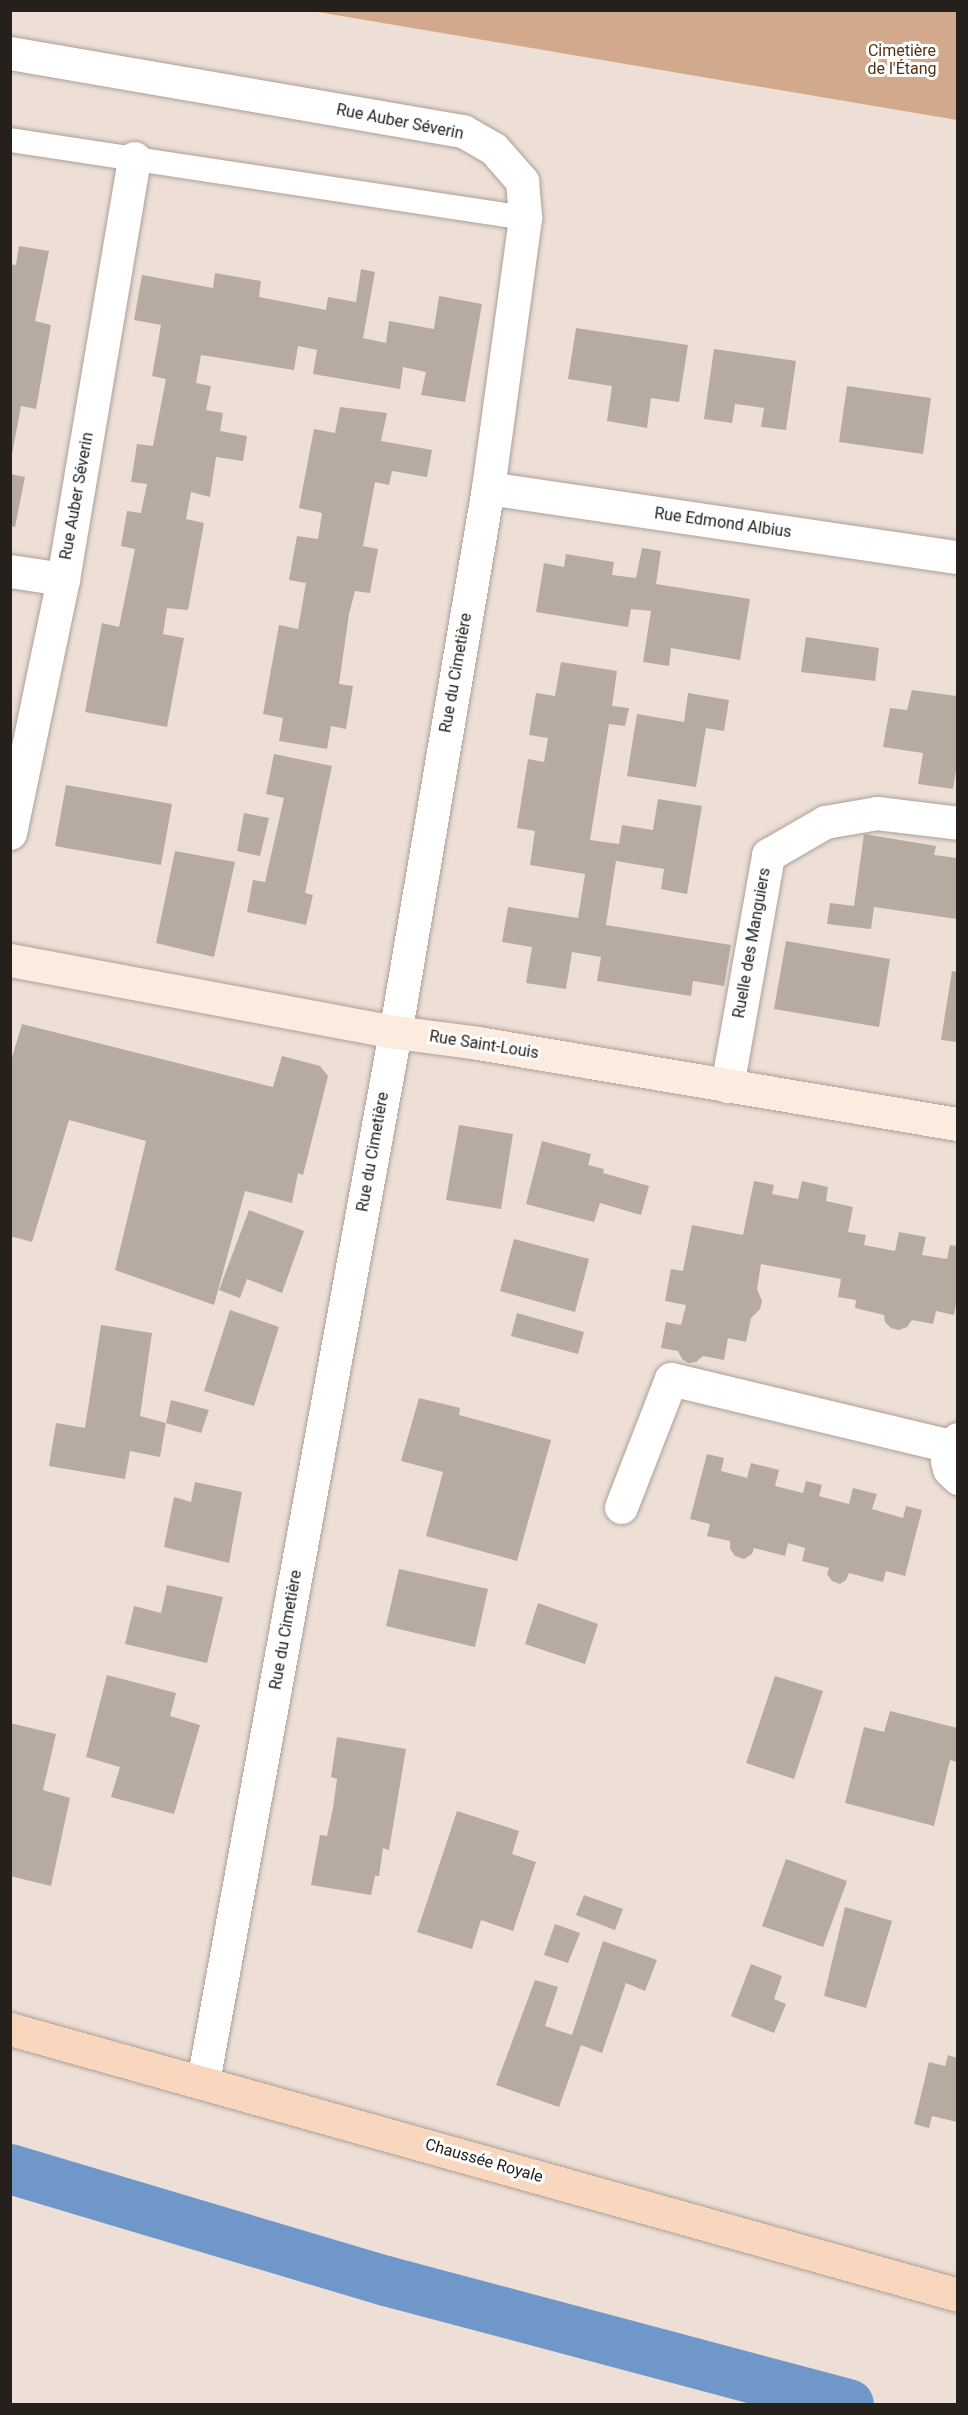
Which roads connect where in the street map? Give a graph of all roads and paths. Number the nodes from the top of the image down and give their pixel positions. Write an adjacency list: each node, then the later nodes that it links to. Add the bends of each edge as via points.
1 (10, 53): 4 (street, Rue Auber Séverin, via 463,131 494,149 522,181)
2 (10, 140): 3 (lane)
3 (134, 158): 4 (lane); 8 (street, Rue Auber Séverin)
4 (525, 218): 5 (street, Rue du Cimetière)
5 (488, 488): 6 (street, Rue Edmond Albius); 12 (street, Rue du Cimetière)
6 (957, 557)
7 (10, 571): 8 (street)
8 (63, 579): 10 (street, Rue Auber Séverin)
9 (957, 823): 13 (street, Ruelle des Manguiers, via 877,813 825,822 768,855)
10 (10, 833)
11 (10, 960): 12 (street, Rue Saint-Louis)
12 (395, 1032): 13 (street, Rue Saint-Louis, via 478,1042); 19 (street, Rue du Cimetière)
13 (727, 1086): 14 (street, Rue Saint-Louis)
14 (957, 1124)
15 (954, 1442): 16 (street, via 947,1461); 17 (street, via 671,1379)
16 (957, 1478)
17 (621, 1507)
18 (10, 2029): 19 (main road, Chaussée Royale)
19 (203, 2082): 20 (main road, Chaussée Royale)
20 (957, 2295)

